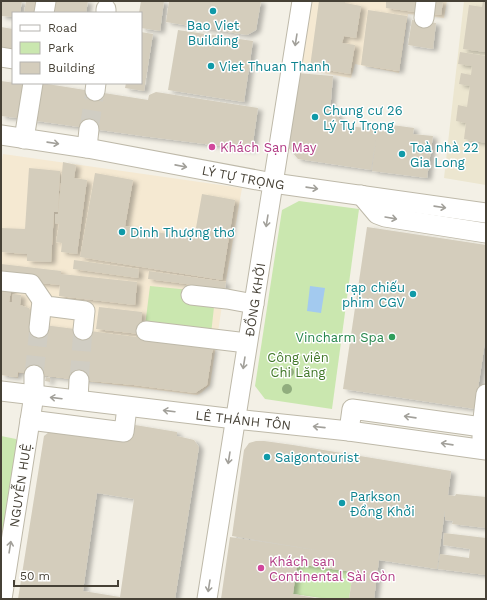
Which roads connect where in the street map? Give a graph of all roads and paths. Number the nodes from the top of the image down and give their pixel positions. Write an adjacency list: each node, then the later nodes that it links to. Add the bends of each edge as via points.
1 (46, 1): 3 (street)
2 (302, 1): 11 (street, ÐỒNG KHỞI, one-way to 11)
3 (44, 12)
4 (1, 57): 5 (street)
5 (12, 59)
6 (33, 84): 9 (street)
7 (89, 129): 10 (street)
8 (1, 135): 9 (street, LÝ TỰ TRỌNG)
9 (24, 139): 10 (street, LÝ TỰ TRỌNG, one-way to 10)
10 (87, 148): 11 (street, LÝ TỰ TRỌNG, one-way to 11)
11 (273, 183): 12 (street, LÝ TỰ TRỌNG, one-way to 12); 18 (street, ÐỒNG KHỞI, one-way to 18)
12 (361, 195): 13 (street, LÝ TỰ TRỌNG, one-way to 13); 14 (street, one-way to 14, via 377,214 385,217)
13 (486, 213)
14 (486, 233)
15 (1, 281): 17 (street, via 31,284)
16 (191, 295): 18 (street)
17 (42, 301): 19 (street); 20 (street, via 46,306 85,311)
18 (254, 304): 22 (street, ÐỒNG KHỞI)
19 (39, 328)
20 (83, 330)
21 (146, 330): 22 (street)
22 (247, 343): 30 (street, ÐỒNG KHỞI, one-way to 30)
23 (34, 375): 27 (street, NGUYỄN HUỆ)
24 (80, 380): 28 (street)
25 (1, 391): 27 (street, LÊ THÁNH TÔN)
26 (486, 394): 32 (street)
27 (34, 395): 28 (street, LÊ THÁNH TÔN, one-way to 27); 31 (street, NGUYỄN HUỆ)
28 (78, 400): 29 (street, LÊ THÁNH TÔN)
29 (127, 407): 30 (street, LÊ THÁNH TÔN, one-way to 29); 31 (street, via 124,432)
30 (235, 419): 33 (street, LÊ THÁNH TÔN, one-way to 30); 36 (street, ÐỒNG KHỞI, one-way to 36)
31 (30, 420): 35 (street, NGUYỄN HUỆ, one-way to 31)
32 (482, 427): 33 (street, one-way to 33, via 352,409); 34 (street)
33 (348, 430): 34 (street, LÊ THÁNH TÔN, one-way to 33)
34 (484, 449)
35 (2, 599)
36 (207, 599)

